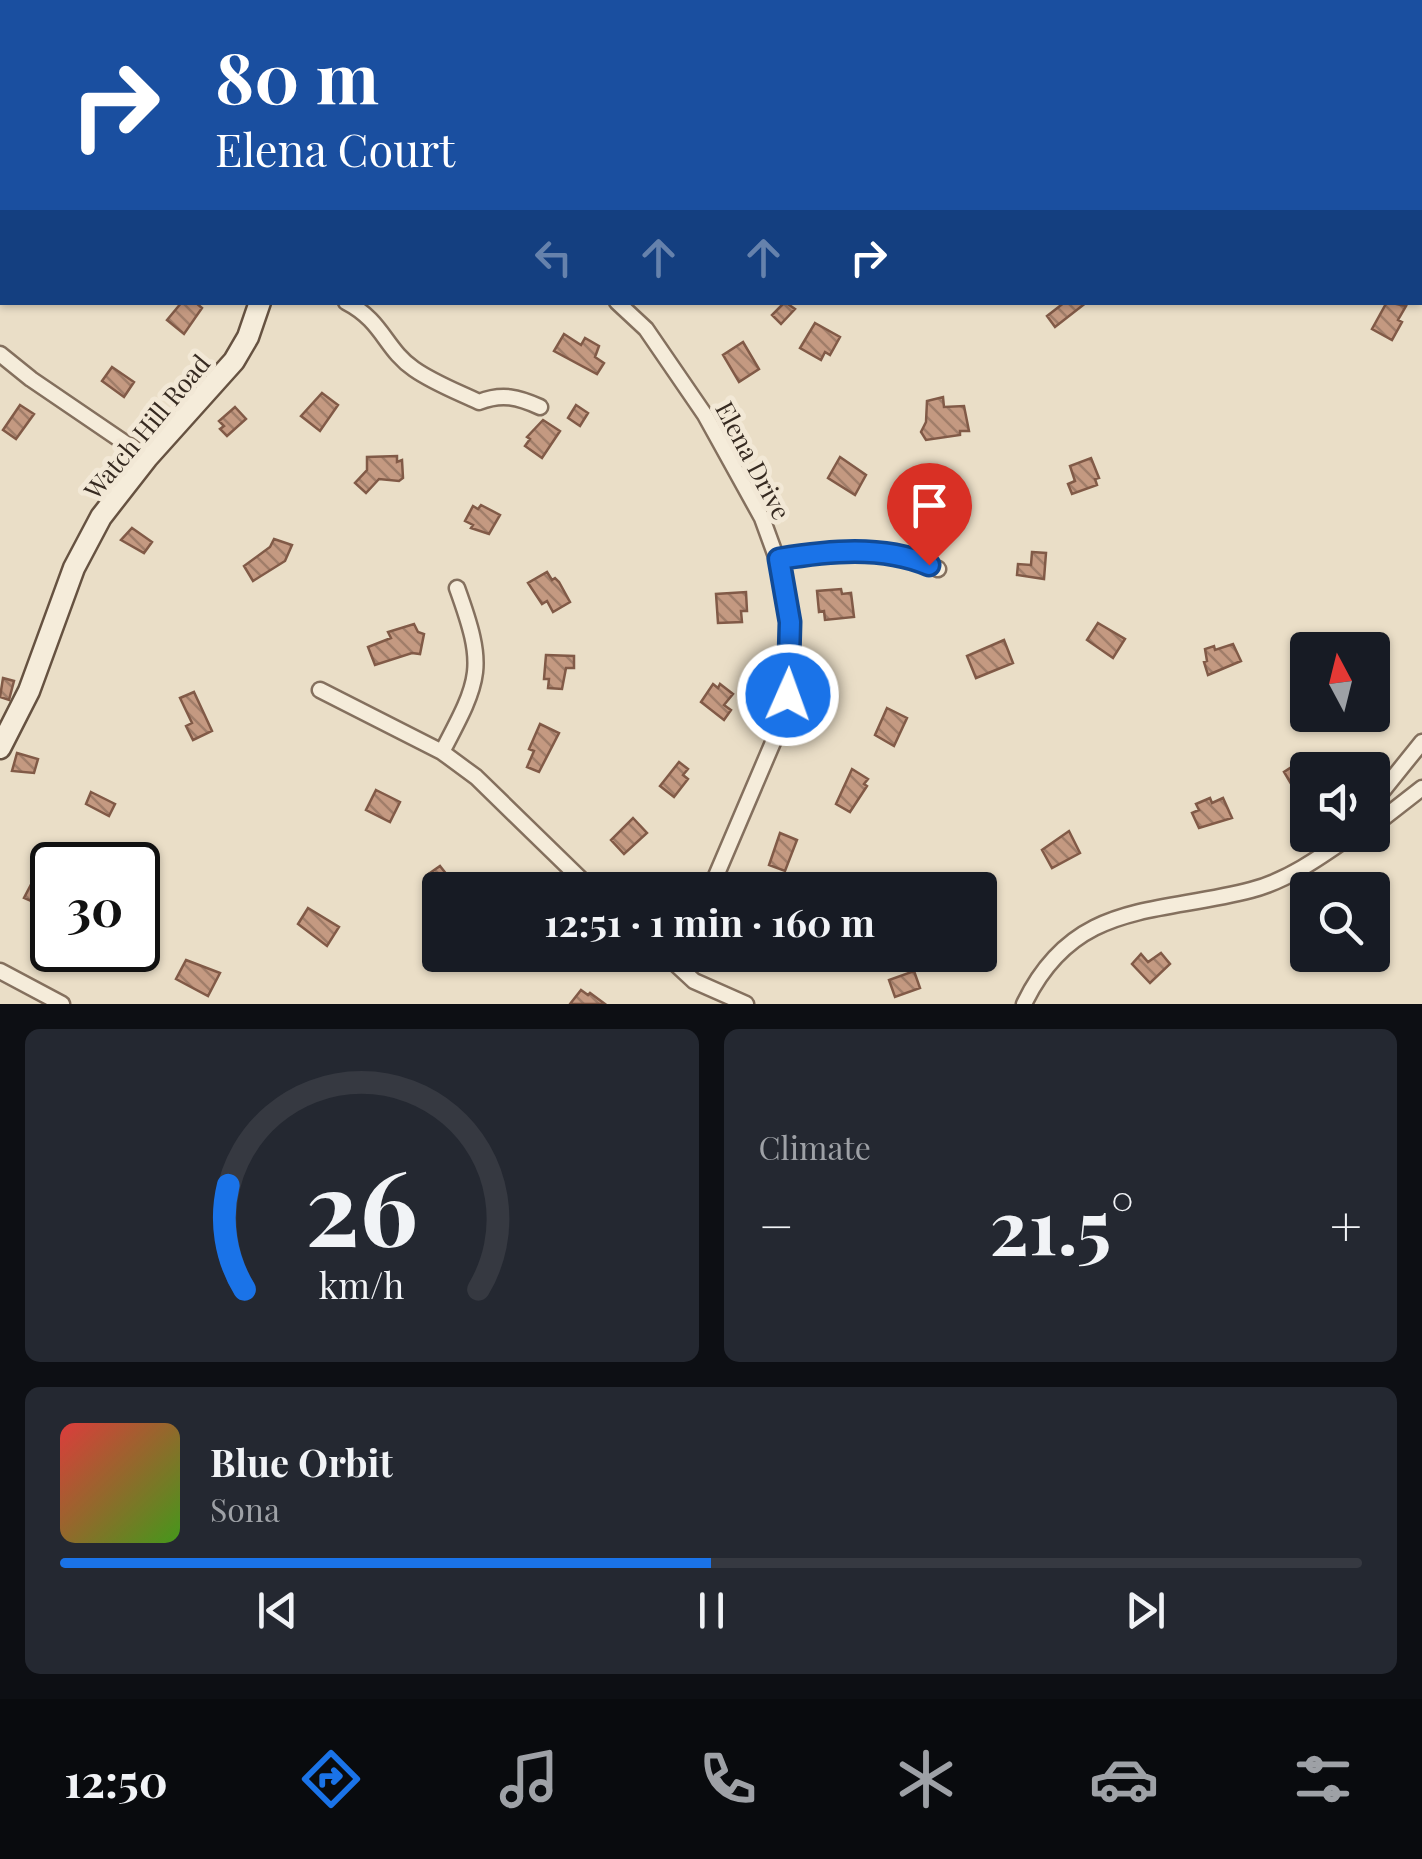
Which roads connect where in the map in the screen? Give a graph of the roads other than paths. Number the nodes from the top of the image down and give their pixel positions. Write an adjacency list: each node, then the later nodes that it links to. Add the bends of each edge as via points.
1 (259, 305): 6 (street, Watch Hill Road, via 234,361)
2 (350, 305): 5 (street, via 373,320 413,369 479,402 520,397)
3 (620, 305): 7 (street, Elena Drive, via 646,329 705,416)
4 (0, 354): 6 (street)
5 (540, 407)
6 (147, 458): 12 (street, Watch Hill Road, via 101,516 74,568 29,692)
7 (779, 559): 8 (street, via 876,552); 19 (street, Elena Drive, via 790,622 788,695)
8 (938, 569)
9 (457, 588): 13 (street, via 477,666 472,695)
10 (320, 690): 13 (street)
11 (1422, 742): 14 (street)
12 (0, 748)
13 (442, 752): 18 (street)
14 (1390, 782)
15 (1422, 788): 16 (street)
16 (1390, 813)
17 (1328, 852): 24 (street, via 1255,889 1117,917 1072,939 1039,973)
18 (574, 872)
19 (718, 872)
20 (0, 971): 22 (street)
21 (685, 972): 23 (street)
22 (62, 1004)
23 (746, 1004)
24 (1024, 1004)

